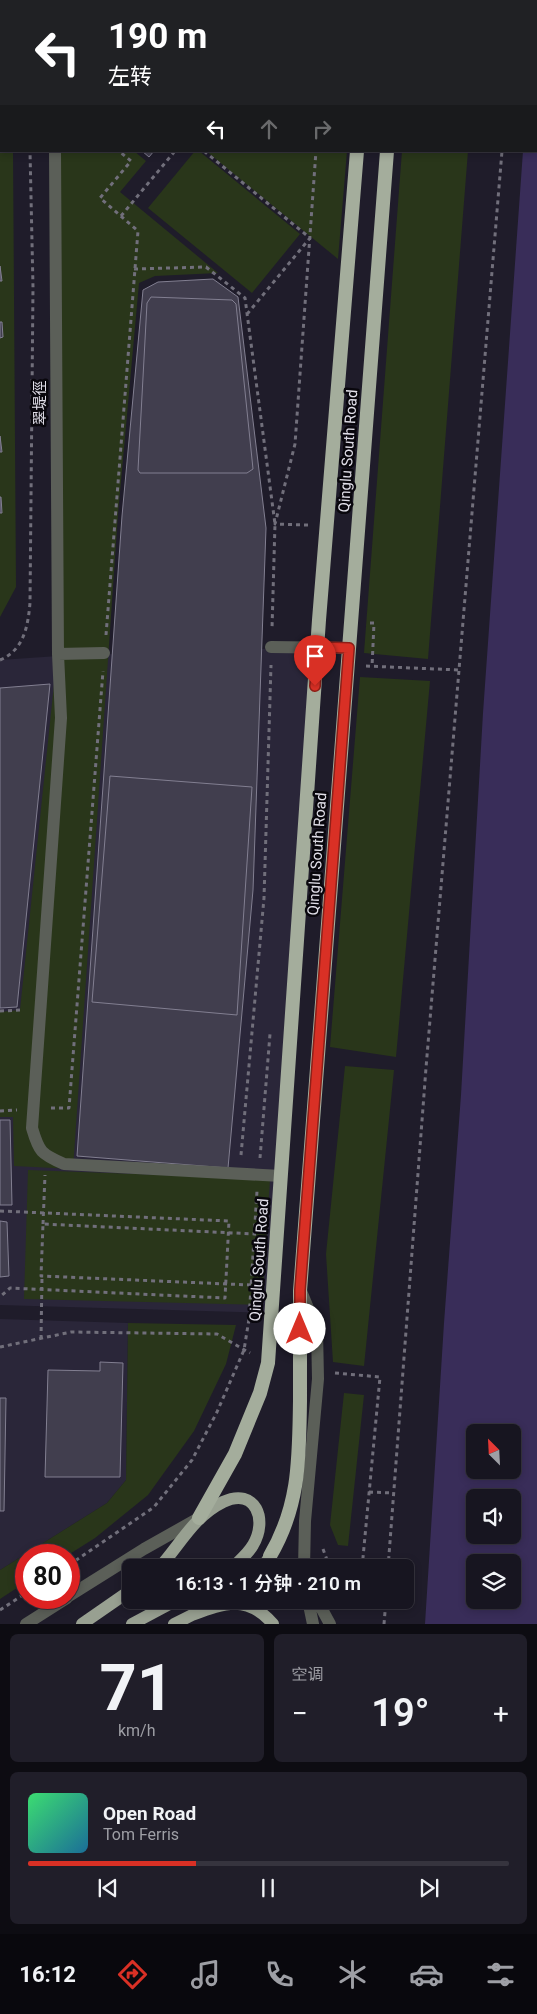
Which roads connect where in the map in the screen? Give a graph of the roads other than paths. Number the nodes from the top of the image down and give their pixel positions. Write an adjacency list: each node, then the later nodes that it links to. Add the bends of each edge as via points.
1 (55, 152): 7 (street, 翠堤徑)
2 (357, 152): 5 (highway, Qinglu South Road)
3 (387, 152): 6 (highway, Qinglu South Road)
4 (272, 647): 5 (street)
5 (318, 647): 6 (street); 9 (highway, Qinglu South Road)
6 (349, 648): 10 (highway, Qinglu South Road)
7 (58, 654): 8 (street); 9 (street, 翠堤徑, via 61,718 32,1128 37,1145 46,1156 64,1164)
8 (104, 654)
9 (281, 1176): 11 (highway, Qinglu South Road, via 268,1363 236,1454)
10 (300, 1290): 12 (highway, Qinglu South Road, via 297,1470 289,1516 283,1535); 16 (street, via 317,1330 318,1379)
11 (199, 1518): 13 (main road); 14 (main road, via 210,1509 235,1498 252,1503 260,1517 259,1531 253,1545); 17 (street)
12 (270, 1556): 15 (main road)
13 (166, 1559)
14 (240, 1559)
15 (268, 1559)
16 (304, 1559)
17 (80, 1589)
18 (122, 1596): 26 (main road)
19 (49, 1609): 25 (street)
20 (161, 1609): 27 (main road)
21 (204, 1609): 24 (main road)
22 (310, 1609): 30 (street)
23 (322, 1609): 31 (street)
24 (192, 1615): 28 (main road); 29 (main road, via 232,1603 263,1613)
25 (26, 1624)
26 (82, 1624)
27 (132, 1624)
28 (174, 1624)
29 (273, 1624)
30 (313, 1624)
31 (330, 1624)

